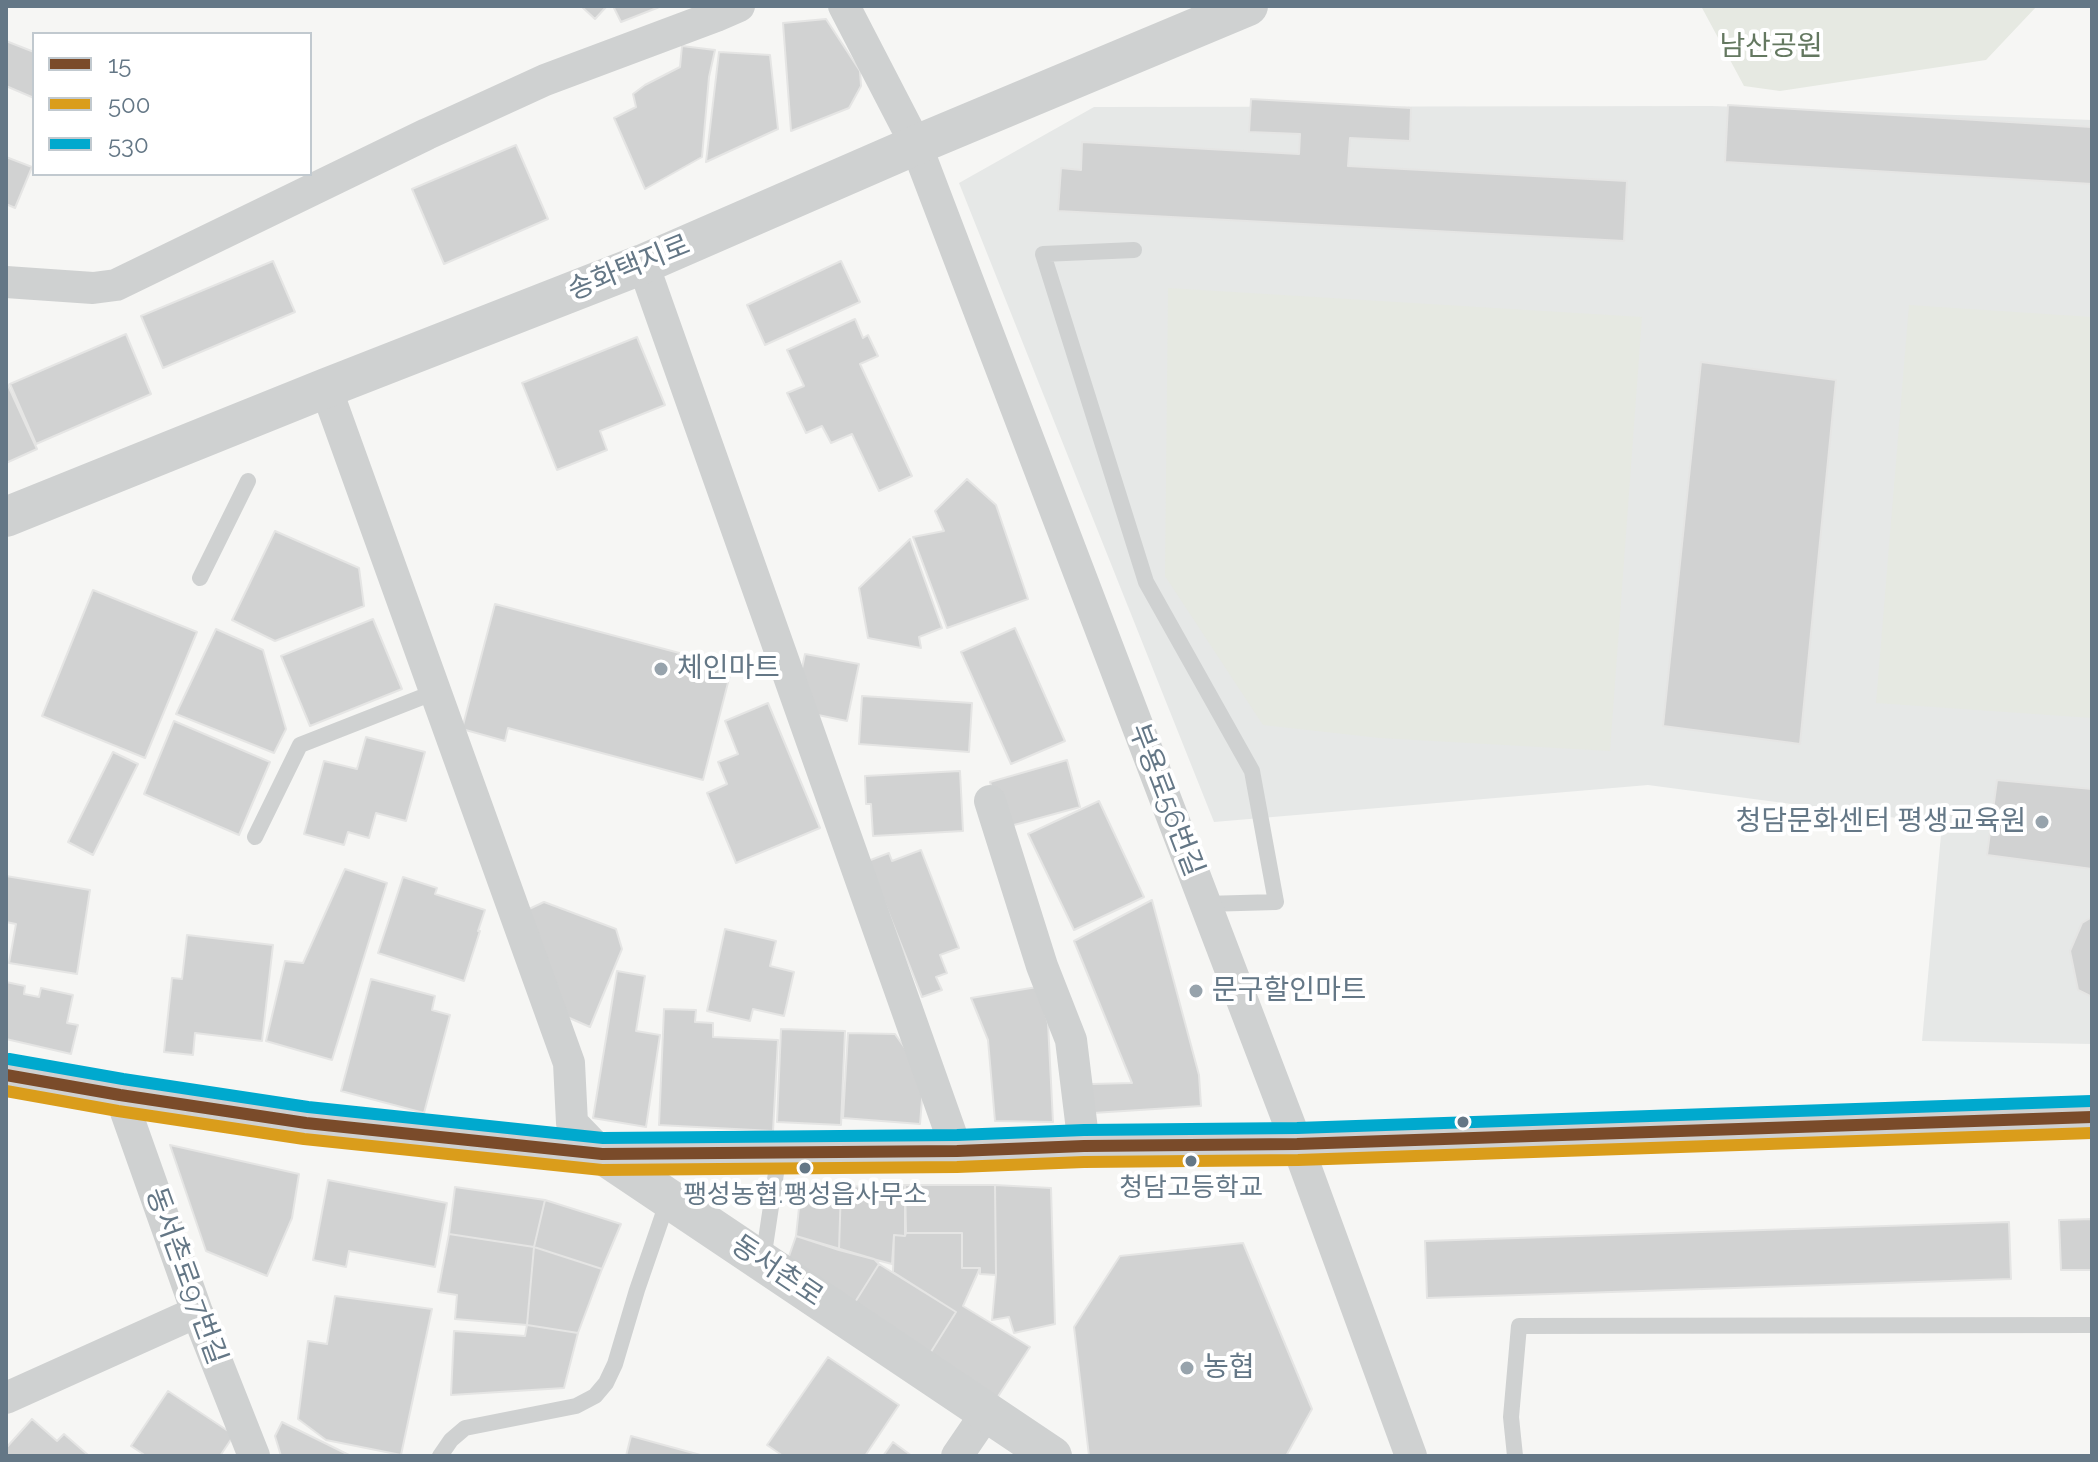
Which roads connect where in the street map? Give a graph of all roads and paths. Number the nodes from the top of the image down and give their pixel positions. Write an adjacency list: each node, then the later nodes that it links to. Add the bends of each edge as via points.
1 (739, 6): 7 (street, via 545,80 116,285)
2 (844, 6): 4 (street, 부용로56번길)
3 (1248, 6): 4 (street, 송화택지로)
4 (916, 145): 6 (street, 송화택지로); 15 (street, 부용로56번길)
5 (1134, 250): 15 (lane, via 1043,254 1146,582 1252,771 1276,902)
6 (643, 264): 8 (street, 송화택지로); 21 (street)
7 (6, 282)
8 (326, 388): 10 (street, 송화택지로); 12 (street)
9 (248, 481): 11 (lane)
10 (6, 517)
11 (200, 578)
12 (435, 692): 14 (lane, via 300,745); 23 (street, via 569,1063 572,1123)
13 (990, 801): 20 (street, via 1071,1040)
14 (255, 837)
15 (1205, 904): 19 (street, 부용로56번길)
16 (6, 1075): 17 (street, 동서촌로)
17 (120, 1095): 23 (street, 동서촌로, via 306,1123); 26 (street, 동서촌로97번길)
18 (2092, 1117): 19 (street)
19 (1297, 1144): 20 (street); 34 (street, 부용로56번길)
20 (1084, 1146): 21 (street)
21 (957, 1151): 22 (street)
22 (779, 1153): 23 (street); 25 (lane)
23 (602, 1154): 24 (street, 동서촌로)
24 (669, 1198): 25 (street, 동서촌로); 31 (lane, via 615,1364 595,1396 576,1406 465,1428)
25 (763, 1262): 29 (street, 동서촌로)
26 (197, 1312): 28 (street); 30 (street, 동서촌로97번길)
27 (2092, 1325): 35 (lane, via 1519,1326 1511,1417)
28 (6, 1398)
29 (987, 1412): 32 (street); 33 (street, 동서촌로)
30 (254, 1456)
31 (440, 1456)
32 (957, 1456)
33 (1052, 1456)
34 (1411, 1456)
35 (1515, 1456)

